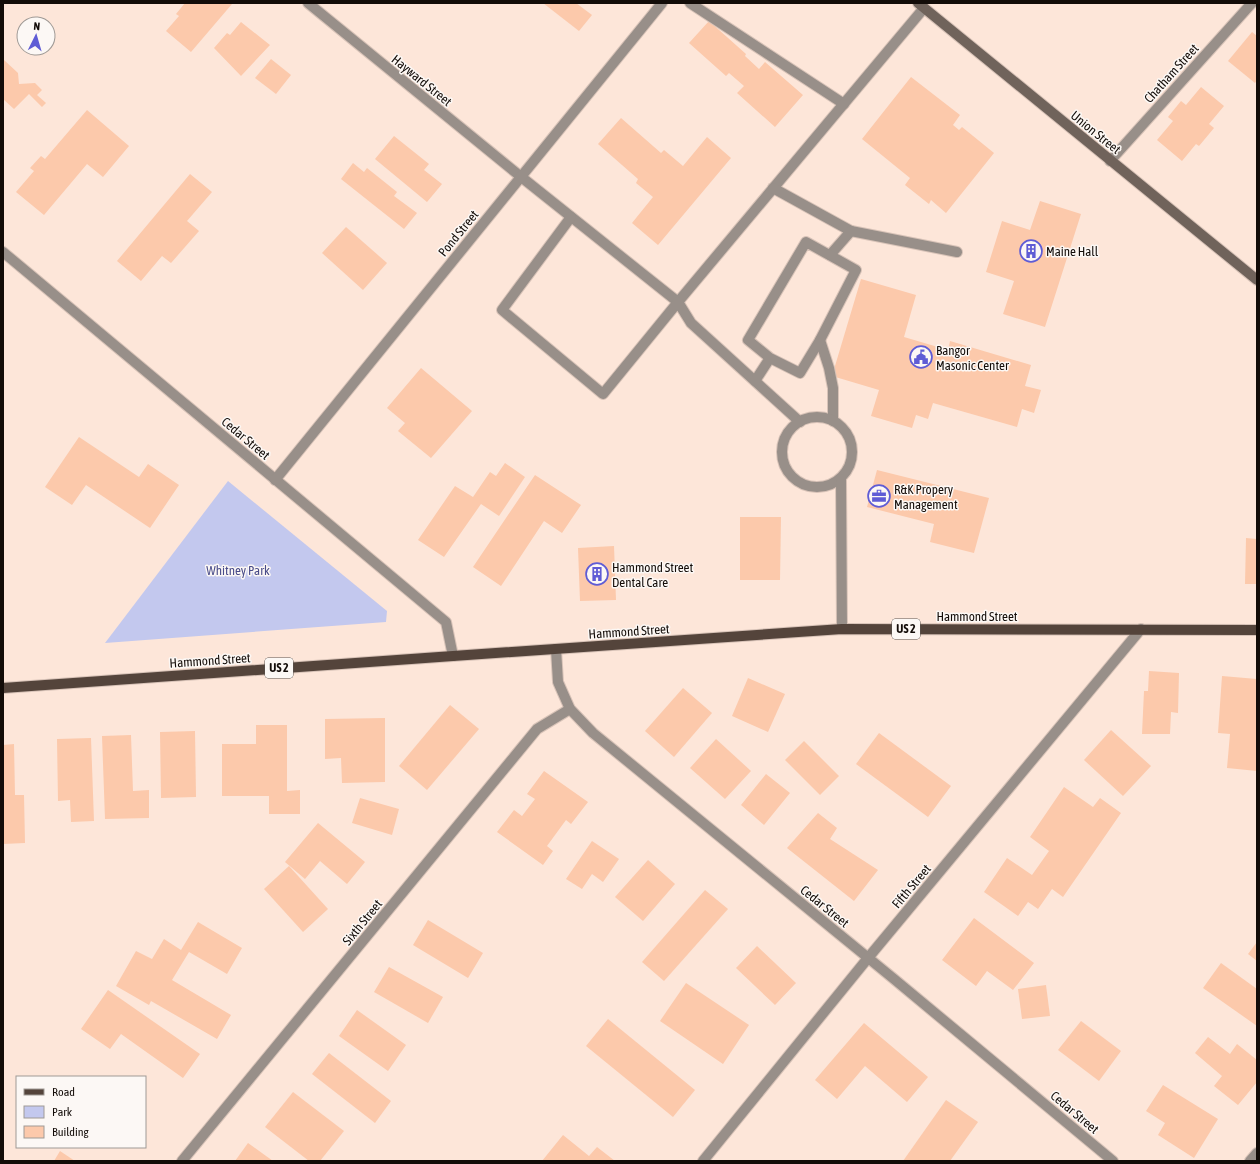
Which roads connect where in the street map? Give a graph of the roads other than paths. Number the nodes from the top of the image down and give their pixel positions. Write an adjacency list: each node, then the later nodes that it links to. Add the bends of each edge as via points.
1 (308, 3): 8 (street, Hayward Street)
2 (662, 3): 8 (street, Pond Street)
3 (690, 3): 6 (street)
4 (1252, 3): 7 (street, Chatham Street)
5 (921, 5): 6 (street); 7 (main road, Union Street)
6 (844, 104): 9 (street)
7 (1110, 160): 15 (main road, Union Street)
8 (520, 176): 10 (street, Hayward Street); 23 (street, Pond Street)
9 (773, 188): 11 (street); 16 (street)
10 (571, 217): 16 (street, Hayward Street); 16 (street, via 502,310 603,394)
11 (851, 231): 13 (street); 14 (street)
12 (3, 252): 23 (street, Cedar Street)
13 (957, 252)
14 (830, 256): 17 (street, via 856,270); 18 (street, via 806,242 748,340)
15 (1257, 280)
16 (678, 302): 19 (street, Hayward Street, via 691,323)
17 (820, 340): 18 (street, via 800,373); 20 (street, via 833,388)
18 (770, 358): 19 (street)
19 (754, 381): 21 (street, Hayward Street)
20 (833, 421): 21 (street, via 822,417); 22 (street, via 842,427 849,437 852,448 850,465)
21 (800, 422): 22 (street, via 790,429 782,451 789,473 797,481 819,488)
22 (841, 479): 24 (street)
23 (275, 480): 28 (street, Cedar Street, via 446,622)
24 (842, 630): 25 (main road, Hammond Street / US 2); 27 (main road, Hammond Street / US 2)
25 (1141, 630): 26 (main road, Hammond Street / US 2); 31 (street, Fifth Street)
26 (1257, 630)
27 (556, 649): 28 (main road, Hammond Street / US 2); 30 (street, Cedar Street, via 558,682)
28 (453, 656): 29 (main road, Hammond Street / US 2)
29 (3, 688)
30 (570, 709): 31 (street, Cedar Street, via 593,733); 33 (street, Sixth Street, via 537,729 527,740)
31 (868, 958): 34 (street, Fifth Street); 35 (street, Cedar Street)
32 (1257, 1153): 36 (street)
33 (182, 1161)
34 (703, 1161)
35 (1113, 1161)
36 (1250, 1161)

